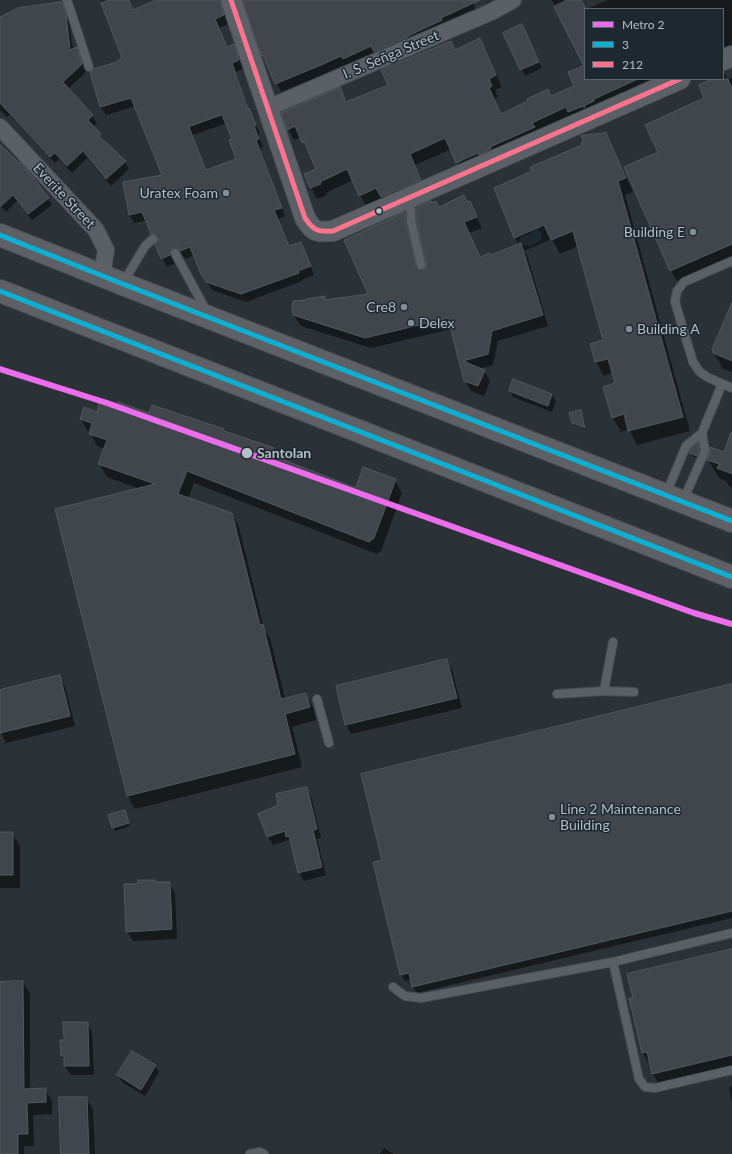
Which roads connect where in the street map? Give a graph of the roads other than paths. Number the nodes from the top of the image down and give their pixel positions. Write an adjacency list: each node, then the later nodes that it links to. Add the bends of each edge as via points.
1 (67, 0): 4 (lane)
2 (231, 0): 6 (street)
3 (514, 0): 6 (street, I. S. Señga Street)
4 (89, 68)
5 (678, 80): 8 (street)
6 (268, 108): 8 (street, via 310,227 318,232 333,231)
7 (0, 127): 14 (street, Everite Street, via 96,230 106,250)
8 (406, 199): 13 (lane, via 411,207 411,221)
9 (0, 235): 14 (main road)
10 (153, 239): 15 (lane, via 145,246)
11 (175, 253): 17 (lane)
12 (732, 261): 18 (lane, via 684,282 677,291 675,302 698,372)
13 (421, 264)
14 (102, 275): 15 (main road)
15 (123, 284): 17 (main road)
16 (0, 291): 23 (main road)
17 (210, 318): 21 (main road)
18 (722, 384): 19 (lane); 20 (lane)
19 (732, 388)
20 (702, 433): 21 (lane, via 686,446); 21 (lane, via 705,451)
21 (674, 498): 22 (main road)
22 (732, 521)
23 (732, 577)
24 (613, 642): 25 (lane)
25 (604, 690): 26 (lane); 27 (lane)
26 (634, 692)
27 (557, 694)
28 (316, 699): 29 (lane)
29 (330, 744)
30 (732, 933): 31 (lane)
31 (613, 962): 32 (lane, via 421,998 405,996); 33 (lane, via 639,1079 645,1087 655,1088)
32 (393, 987)
33 (732, 1070)
34 (250, 1154): 35 (lane)
35 (264, 1154)

